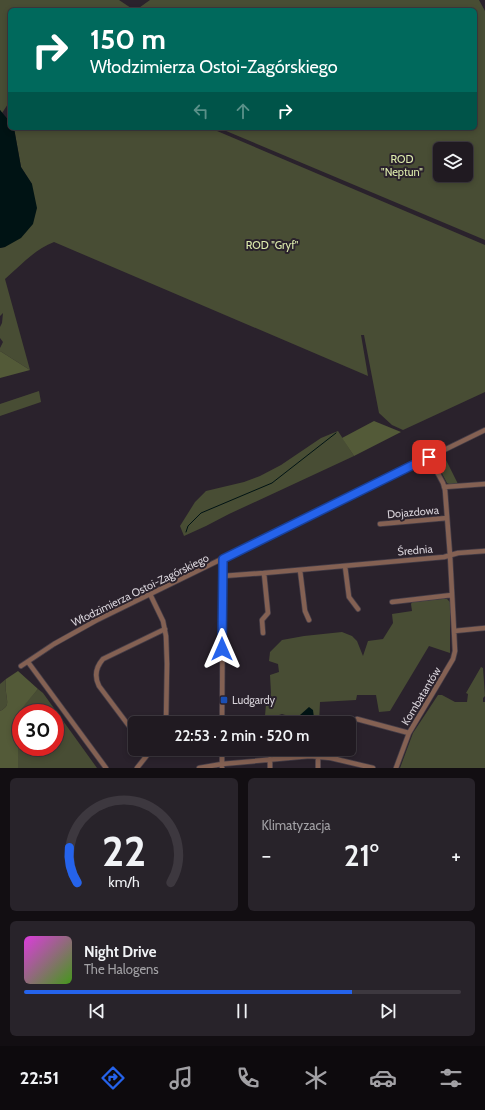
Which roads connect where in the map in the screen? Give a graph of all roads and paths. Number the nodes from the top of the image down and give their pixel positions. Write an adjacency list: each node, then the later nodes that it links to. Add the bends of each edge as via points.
1 (485, 430): 2 (street, Włodzimierza Ostoi-Zagórskiego)
2 (429, 457): 4 (street, Dojazdowa); 9 (street, Włodzimierza Ostoi-Zagórskiego)
3 (485, 484): 4 (street)
4 (444, 487): 5 (street, Dojazdowa)
5 (447, 518): 6 (street, Dojazdowa); 8 (street, Dojazdowa)
6 (380, 524)
7 (485, 551): 8 (street, Średnia)
8 (450, 555): 10 (street, Średnia); 15 (street, Dojazdowa)
9 (223, 559): 13 (street); 14 (street, Włodzimierza Ostoi-Zagórskiego)
10 (345, 566): 11 (street, Średnia); 17 (street, via 349,597)
11 (300, 570): 12 (street, Średnia); 18 (street, via 305,611)
12 (264, 573): 13 (street, Średnia); 22 (street, via 268,614 262,620)
13 (222, 576): 26 (street)
14 (150, 594): 20 (street); 23 (street, Włodzimierza Ostoi-Zagórskiego, via 76,631)
15 (452, 595): 16 (street); 21 (street, Dojazdowa)
16 (392, 602)
17 (358, 609)
18 (309, 620)
19 (485, 628): 21 (street)
20 (165, 629): 25 (street, via 168,664); 28 (street, via 104,659 96,671 99,686)
21 (454, 631): 29 (street, Kombatantów, via 453,659)
22 (263, 633)
23 (28, 662): 24 (street, Włodzimierza Ostoi-Zagórskiego); 37 (street)
24 (21, 666)
25 (166, 716)
26 (222, 716)
27 (357, 719): 29 (street)
28 (128, 725)
29 (409, 733): 42 (street, Kombatantów)
30 (146, 756): 36 (street)
31 (299, 756): 33 (street)
32 (318, 756): 34 (street); 40 (street)
33 (270, 759): 35 (street); 39 (street)
34 (336, 759): 41 (street)
35 (222, 766): 38 (street)
36 (140, 767)
37 (106, 768)
38 (199, 768)
39 (270, 768)
40 (318, 768)
41 (373, 768)
42 (396, 768)

